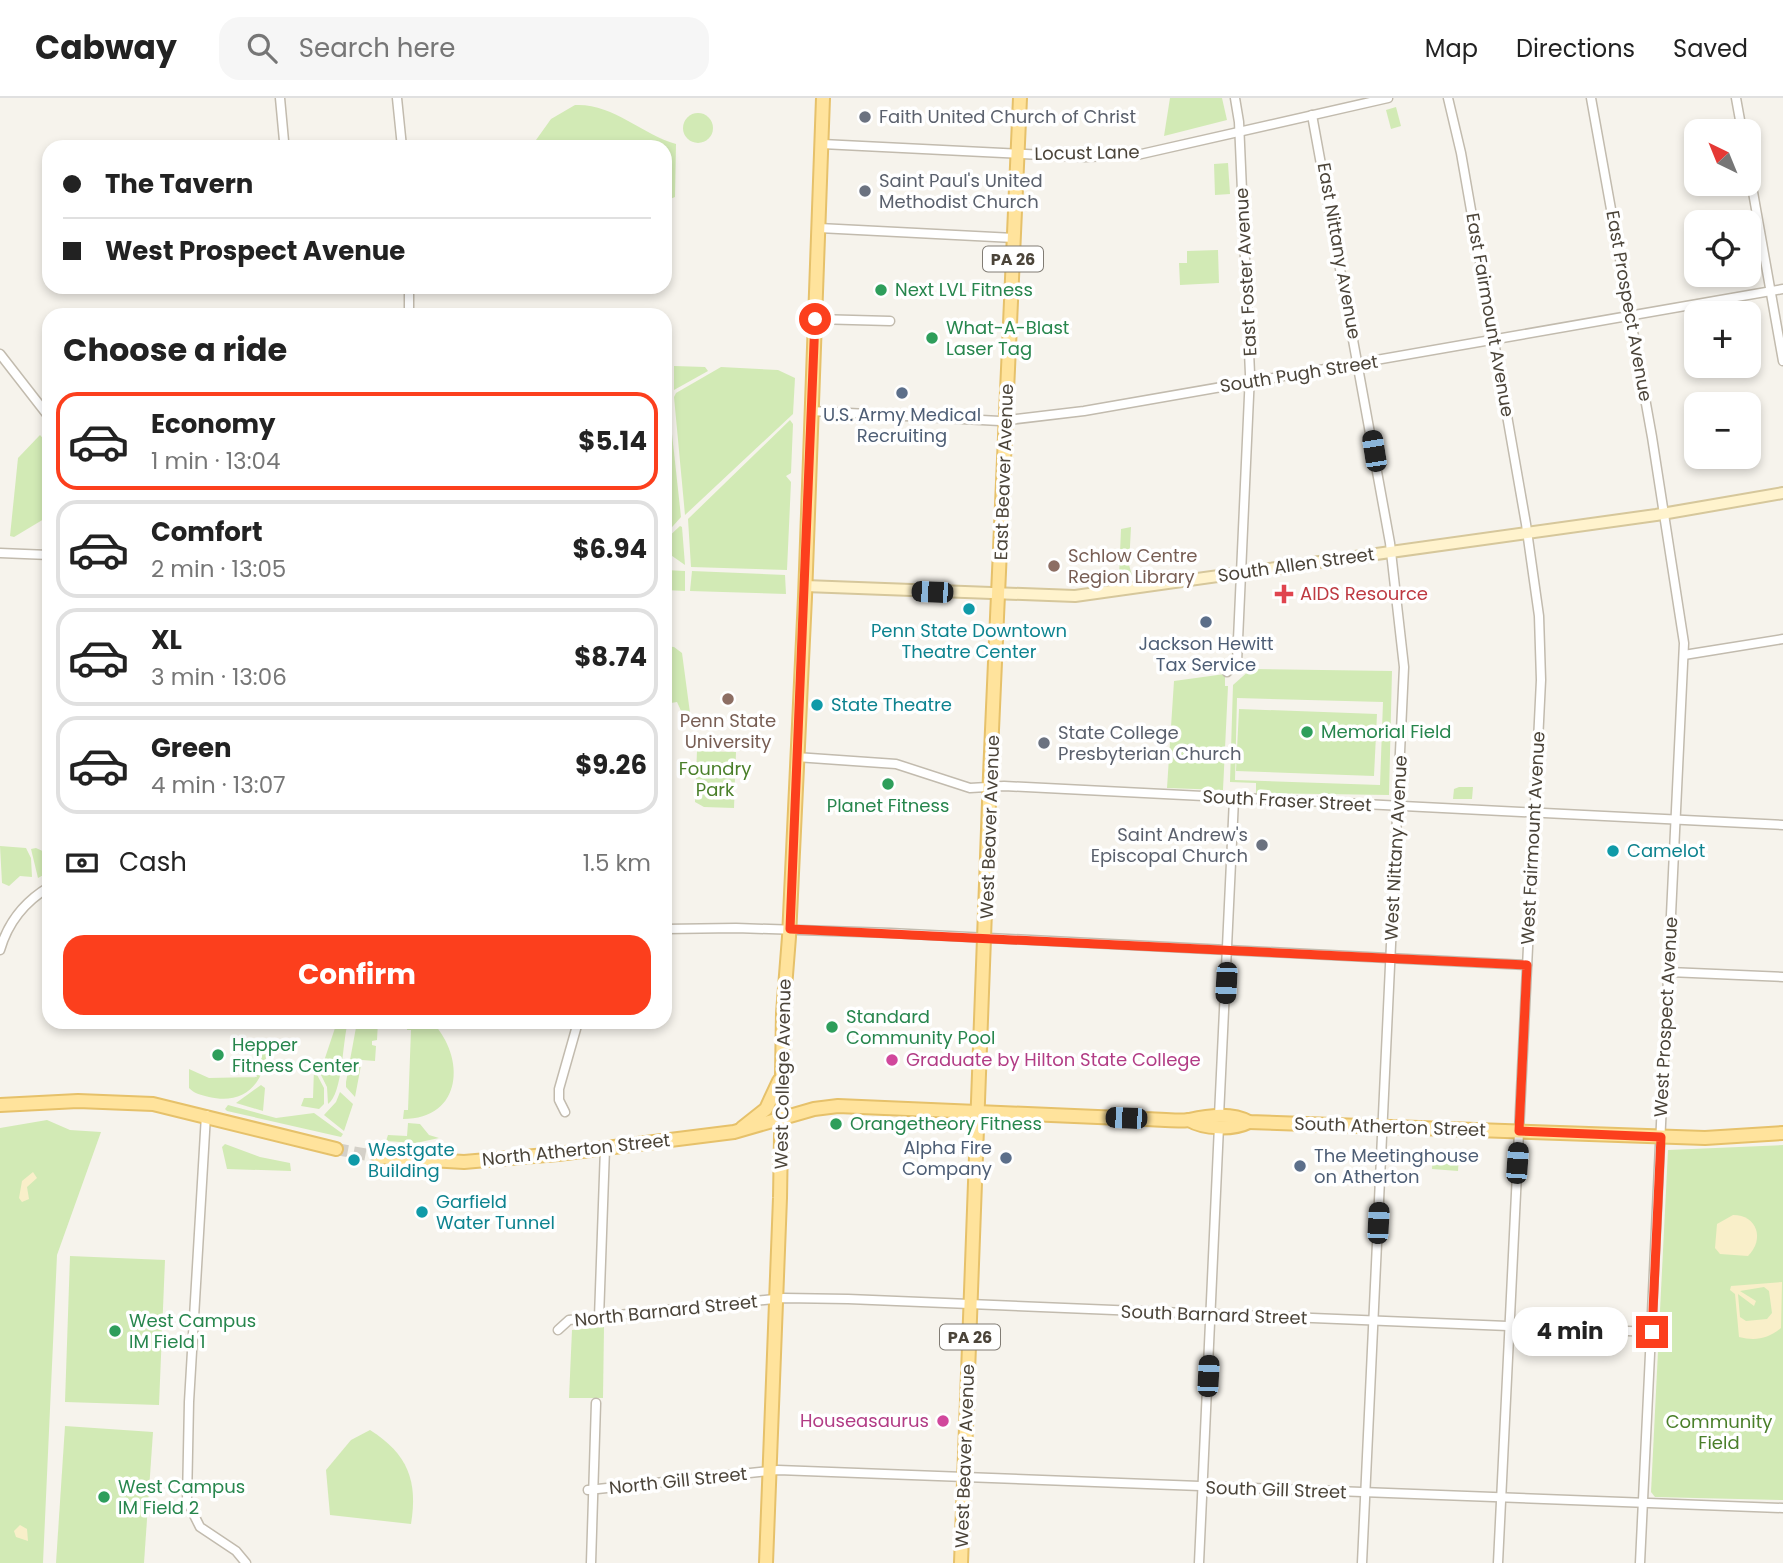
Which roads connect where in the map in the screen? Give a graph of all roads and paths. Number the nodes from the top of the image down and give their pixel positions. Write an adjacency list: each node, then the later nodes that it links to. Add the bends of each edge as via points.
1 (280, 98): 13 (street)
2 (397, 98): 14 (street)
3 (823, 98): 15 (main road, West College Avenue)
4 (1020, 98): 16 (main road, East Beaver Avenue / PA 26)
5 (1235, 98): 12 (street, East Foster Avenue)
6 (1388, 98): 10 (street, Locust Lane)
7 (1448, 98): 25 (street, East Fairmount Avenue)
8 (1591, 98): 22 (street, East Prospect Avenue)
9 (1736, 98): 11 (street)
10 (1312, 115): 12 (street, Locust Lane); 28 (street, East Nittany Avenue)
11 (1740, 119)
12 (1239, 131): 16 (street, Locust Lane, via 1136,155); 29 (street, East Foster Avenue)
13 (284, 140)
14 (400, 140)
15 (822, 144): 16 (street, Locust Lane); 18 (main road, West College Avenue)
16 (1017, 154): 19 (main road, East Beaver Avenue / PA 26)
17 (1754, 196): 21 (street)
18 (819, 228): 19 (street); 23 (main road, West College Avenue)
19 (1014, 238): 32 (main road, East Beaver Avenue / PA 26)
20 (1783, 289): 21 (street, South Pugh Street)
21 (1770, 291): 22 (street, South Pugh Street); 27 (street)
22 (1631, 316): 25 (street, South Pugh Street); 34 (street, East Prospect Avenue)
23 (815, 319): 24 (street); 31 (main road, West College Avenue)
24 (890, 321)
25 (1494, 341): 28 (street, South Pugh Street); 35 (street, East Fairmount Avenue)
26 (0, 354): 30 (street)
27 (1783, 361)
28 (1359, 365): 29 (street, South Pugh Street); 36 (street, East Nittany Avenue)
29 (1250, 382): 32 (street, South Pugh Street); 39 (street, East Foster Avenue)
30 (42, 408)
31 (811, 411): 32 (street, South Pugh Street); 40 (main road, West College Avenue)
32 (1006, 421): 41 (main road, East Beaver Avenue / PA 26)
33 (1783, 493): 34 (street, South Allen Street)
34 (1665, 514): 35 (street, South Allen Street); 43 (street, West Prospect Avenue)
35 (1527, 533): 36 (street, South Allen Street); 49 (street, West Fairmount Avenue, via 1540,640)
36 (1391, 552): 39 (street, South Allen Street); 48 (street, West Nittany Avenue, via 1404,670)
37 (0, 553): 38 (street)
38 (42, 555)
39 (1242, 572): 41 (street, South Allen Street, via 1071,597); 44 (street, East Foster Avenue, via 1237,662)
40 (805, 586): 41 (street, South Allen Street); 45 (main road, West College Avenue)
41 (998, 594): 46 (main road, West Beaver Avenue / PA 26)
42 (1783, 639): 43 (street)
43 (1684, 655): 50 (street, West Prospect Avenue)
44 (1227, 671)
45 (796, 757): 46 (street, South Fraser Street, via 900,764 970,788); 54 (main road, West College Avenue)
46 (990, 788): 47 (street, South Fraser Street); 55 (main road, West Beaver Avenue / PA 26)
47 (1234, 799): 48 (street, South Fraser Street); 57 (street)
48 (1398, 807): 49 (street, South Fraser Street); 58 (street, West Nittany Avenue)
49 (1534, 813): 50 (street, South Fraser Street); 59 (street, West Fairmount Avenue)
50 (1676, 821): 51 (street, South Fraser Street); 60 (street, West Prospect Avenue)
51 (1783, 825)
52 (42, 892): 56 (street, via 14,918)
53 (672, 929): 54 (street)
54 (790, 929): 55 (street); 63 (main road, West College Avenue)
55 (986, 938): 57 (street); 65 (main road, West Beaver Avenue / PA 26)
56 (0, 950)
57 (1227, 950): 58 (street); 69 (street)
58 (1391, 958): 59 (street); 70 (street, West Nittany Avenue)
59 (1527, 965): 71 (street, West Fairmount Avenue)
60 (1669, 972): 61 (street); 74 (street, West Prospect Avenue)
61 (1783, 977)
62 (576, 1029): 66 (street, via 559,1089)
63 (783, 1067): 68 (main road, West College Avenue); 72 (main road, via 766,1109)
64 (0, 1105): 67 (main road, via 135,1102)
65 (977, 1111): 68 (main road, South Atherton Street, via 830,1106); 69 (main road, South Atherton Street, via 1189,1120 1201,1115); 79 (main road, West Beaver Avenue / PA 26)
66 (565, 1112)
67 (206, 1115): 76 (main road); 95 (street, via 187,1501 200,1527)
68 (776, 1121): 72 (main road, North Atherton Street); 78 (main road, West College Avenue)
69 (1219, 1121): 70 (main road, South Atherton Street, via 1237,1117 1249,1122); 80 (street)
70 (1382, 1126): 71 (main road, South Atherton Street); 82 (street, West Nittany Avenue)
71 (1519, 1131): 74 (main road, South Atherton Street); 83 (street, West Fairmount Avenue)
72 (734, 1132): 75 (main road, North Atherton Street)
73 (1783, 1133): 74 (main road, South Atherton Street)
74 (1661, 1137): 85 (street, West Prospect Avenue)
75 (606, 1148): 77 (main road, North Atherton Street, via 464,1162); 81 (street)
76 (336, 1149)
77 (379, 1157)
78 (776, 1299): 79 (street, South Barnard Street); 81 (street, North Barnard Street); 87 (main road, West College Avenue)
79 (971, 1304): 80 (street, South Barnard Street); 88 (main road, West Beaver Avenue / PA 26)
80 (1210, 1315): 82 (street, South Barnard Street); 89 (street)
81 (599, 1318): 84 (street, North Barnard Street, via 569,1320)
82 (1373, 1321): 83 (street, South Barnard Street); 91 (street, West Nittany Avenue)
83 (1510, 1326): 85 (street, South Barnard Street); 92 (street, West Fairmount Avenue)
84 (558, 1329)
85 (1652, 1332): 93 (street, West Prospect Avenue)
86 (596, 1403): 90 (street)
87 (769, 1472): 88 (street, South Gill Street); 90 (street, North Gill Street); 97 (main road, West College Avenue)
88 (964, 1478): 89 (street, South Gill Street); 98 (main road, West Beaver Avenue / PA 26)
89 (1202, 1487): 91 (street, South Gill Street); 99 (street)
90 (590, 1490): 96 (street)
91 (1365, 1493): 92 (street, South Gill Street); 100 (street, West Nittany Avenue)
92 (1501, 1499): 93 (street, South Gill Street); 101 (street, West Fairmount Avenue)
93 (1643, 1505): 94 (street, South Gill Street); 102 (street, West Prospect Avenue)
94 (1783, 1508)
95 (246, 1563)
96 (591, 1563)
97 (766, 1563)
98 (961, 1563)
99 (1199, 1563)
100 (1362, 1563)
101 (1498, 1563)
102 (1640, 1563)

